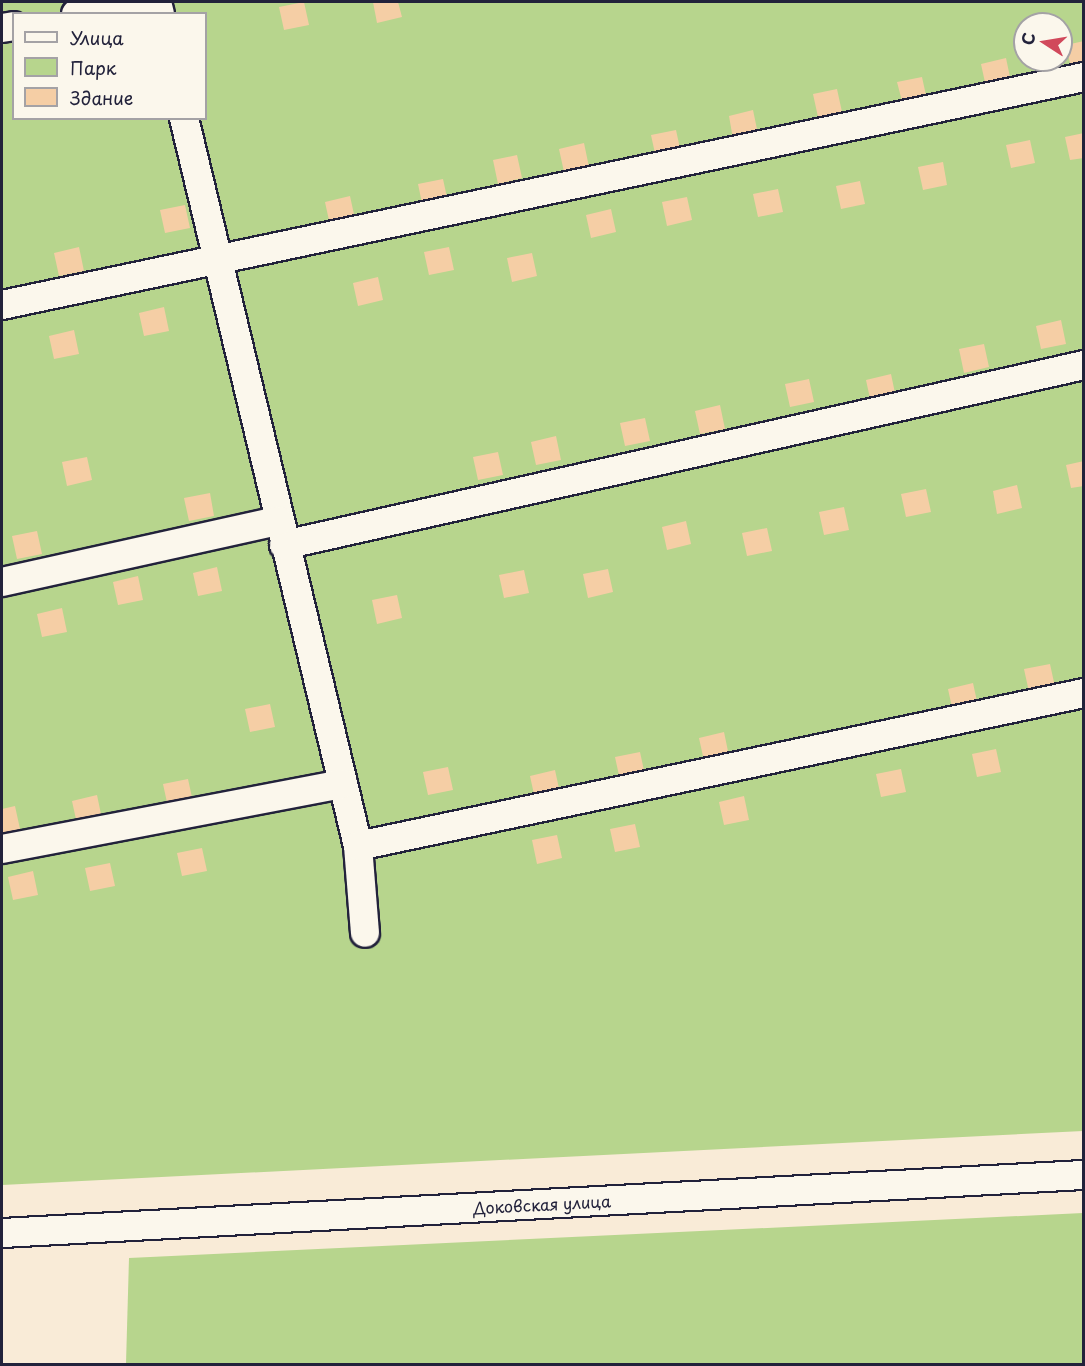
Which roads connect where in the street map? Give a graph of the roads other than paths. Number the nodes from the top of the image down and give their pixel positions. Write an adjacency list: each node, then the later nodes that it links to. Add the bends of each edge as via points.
1 (136, 2): 2 (street)
2 (86, 12)
3 (1083, 77): 5 (street)
4 (184, 120): 5 (street)
5 (217, 261): 6 (street); 8 (street)
6 (2, 305)
7 (1083, 365): 8 (street)
8 (281, 532): 9 (street); 11 (street)
9 (2, 582)
10 (1083, 693): 12 (street)
11 (342, 784): 12 (street); 13 (street)
12 (358, 846): 14 (street)
13 (2, 849)
14 (365, 933)
15 (1083, 1175): 16 (street, Доковская улица)
16 (2, 1233)

